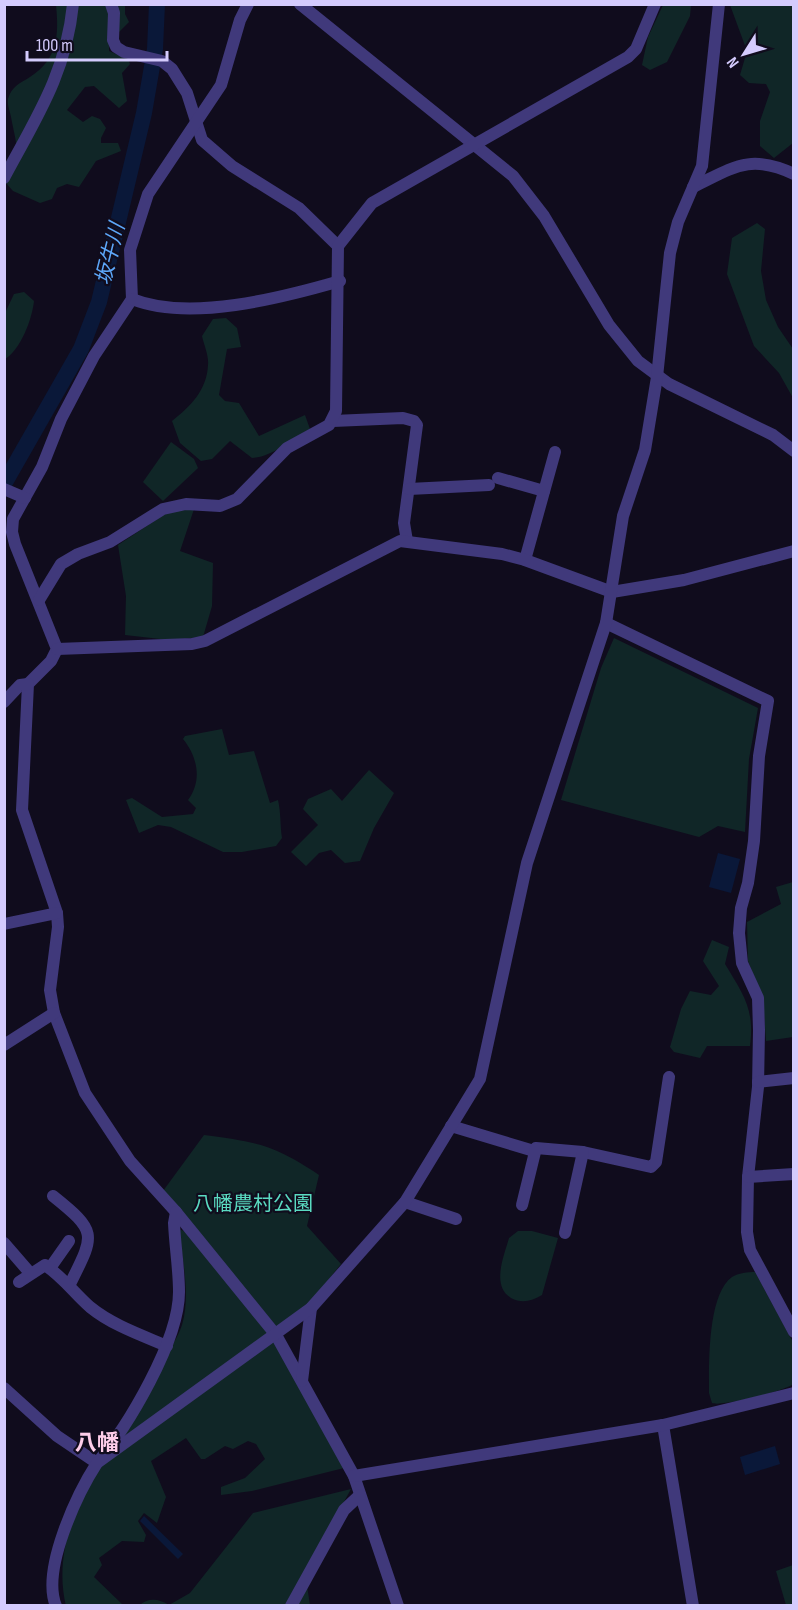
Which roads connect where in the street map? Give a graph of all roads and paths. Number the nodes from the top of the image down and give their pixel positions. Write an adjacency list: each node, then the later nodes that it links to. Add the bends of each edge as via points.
1 (73, 4): 10 (street, via 63,62)
2 (111, 4): 7 (street, via 116,47 162,61 172,69 187,93)
3 (248, 4): 7 (street, via 221,85)
4 (300, 4): 8 (street)
5 (655, 4): 8 (street, via 636,49 628,57)
6 (719, 4): 11 (street, via 702,166)
7 (196, 120): 12 (street, via 201,140 213,152 292,202); 14 (street, via 148,194 130,250)
8 (477, 144): 12 (street, via 372,203); 15 (street, via 531,196 609,325)
9 (794, 174): 11 (street, via 763,163 746,163 732,166)
10 (4, 178)
11 (693, 187): 15 (street, via 670,253)
12 (338, 246): 13 (street)
13 (340, 281): 14 (street, via 214,308 176,308); 16 (street)
14 (132, 299): 22 (street, via 94,357)
15 (657, 377): 17 (street, via 773,435); 26 (street, via 645,450 623,516)
16 (333, 421): 20 (street, via 414,421 417,431); 27 (street, via 287,448 243,494 228,504 171,506 110,542 68,559 56,569)
17 (794, 451)
18 (555, 452): 21 (street)
19 (4, 489): 22 (street)
20 (409, 489): 21 (street, via 493,481); 23 (street, via 404,523)
21 (544, 491): 25 (street)
22 (25, 498): 27 (street, via 13,519 12,532)
23 (407, 541): 25 (street); 29 (street, via 392,543 206,641)
24 (794, 551): 26 (street, via 684,580)
25 (525, 560): 26 (street)
26 (612, 592): 28 (street)
27 (39, 600): 29 (street)
28 (606, 623): 38 (street, via 768,701 759,756 754,841 739,933 742,963 758,998); 39 (street, via 527,863 480,1079)
29 (57, 649): 30 (street, via 51,662)
30 (28, 684): 31 (street, via 20,685); 32 (street, via 22,810)
31 (4, 702)
32 (57, 913): 33 (street); 34 (street, via 50,974)
33 (4, 924)
34 (54, 1013): 35 (street); 47 (street, via 94,1110 130,1161)
35 (4, 1045)
36 (669, 1077): 41 (street, via 656,1162 651,1167)
37 (794, 1078): 38 (street)
38 (758, 1082): 43 (street)
39 (452, 1126): 40 (street); 45 (street)
40 (534, 1151): 41 (street, via 541,1147); 46 (street)
41 (583, 1152): 49 (street)
42 (794, 1174): 43 (street)
43 (748, 1177): 57 (street, via 750,1250)
44 (53, 1196): 55 (street, via 79,1217 89,1233 87,1249)
45 (405, 1202): 48 (street); 56 (street)
46 (522, 1205)
47 (176, 1212): 58 (street); 59 (street, via 179,1293 174,1327)
48 (456, 1219)
49 (565, 1233)
50 (69, 1241): 52 (street)
51 (4, 1243): 53 (street)
52 (50, 1268): 53 (street, via 41,1265); 55 (street)
53 (30, 1273): 54 (street)
54 (19, 1282)
55 (70, 1284): 59 (street, via 91,1308 108,1319)
56 (311, 1308): 58 (street); 60 (street)
57 (794, 1332)
58 (276, 1335): 60 (street); 64 (street)
59 (166, 1346): 64 (street, via 119,1437)
60 (302, 1381): 65 (street)
61 (4, 1388): 64 (street, via 57,1436)
62 (792, 1393): 63 (street)
63 (663, 1425): 65 (street); 70 (street)
64 (97, 1463): 67 (street, via 78,1496 57,1557 52,1590)
65 (354, 1476): 66 (street)
66 (360, 1495): 68 (street, via 344,1510); 69 (street)
67 (56, 1605)
68 (291, 1605)
69 (398, 1605)
70 (693, 1605)

